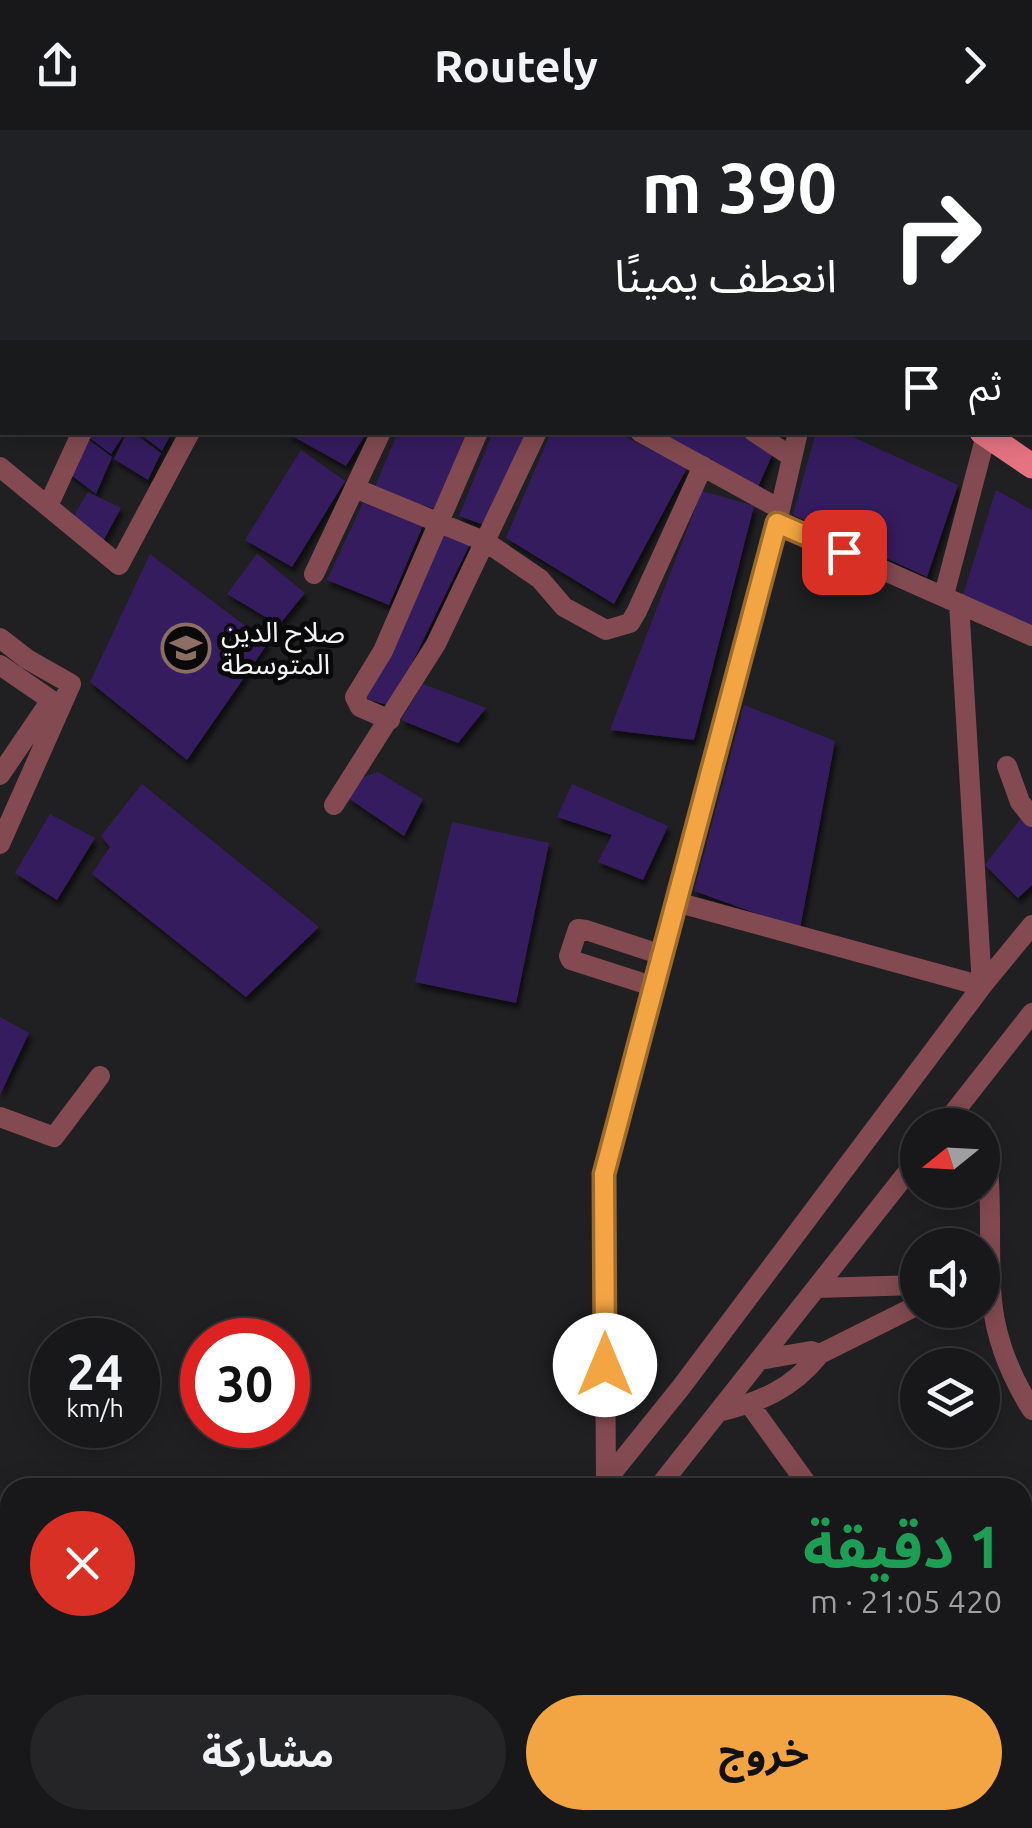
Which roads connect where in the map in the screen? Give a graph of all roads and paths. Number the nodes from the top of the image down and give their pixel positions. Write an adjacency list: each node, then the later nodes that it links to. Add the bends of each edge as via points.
1 (81, 435): 16 (street)
2 (188, 435): 16 (street, via 119,565)
3 (380, 435): 15 (street)
4 (477, 435): 18 (street)
5 (536, 435): 19 (street)
6 (646, 435): 12 (street)
7 (759, 435): 11 (street)
8 (797, 435): 11 (street)
9 (984, 435): 21 (street)
10 (986, 435): 13 (main road)
11 (792, 457): 17 (street)
12 (703, 466): 17 (street); 19 (street, via 637,612 619,627 606,630 564,607 540,578)
13 (1032, 466)
14 (0, 467): 16 (street)
15 (357, 488): 18 (street); 20 (street)
16 (48, 506)
17 (779, 516): 21 (street); 31 (street)
18 (439, 523): 19 (street); 25 (street, via 383,651 355,696 360,706)
19 (486, 542): 25 (street)
20 (314, 574)
21 (952, 600): 22 (street); 35 (street)
22 (1032, 636)
23 (0, 638): 30 (street, via 72,684)
24 (0, 664): 27 (street, via 51,700)
25 (390, 720): 28 (street)
26 (1007, 766): 29 (street)
27 (0, 776)
28 (334, 805)
29 (1032, 817)
30 (0, 844)
31 (676, 902): 33 (street); 35 (street)
32 (1032, 925): 35 (street)
33 (662, 955): 34 (street); 34 (street, via 576,930 571,960)
34 (652, 986): 52 (street, via 604,1174)
35 (982, 986): 53 (street)
36 (1032, 1013): 38 (street)
37 (100, 1076): 41 (street, via 54,1137)
38 (971, 1091): 39 (street); 40 (street)
39 (958, 1108)
40 (976, 1108)
41 (0, 1117)
42 (900, 1182): 45 (street)
43 (992, 1208): 50 (street, via 992,1302 1004,1353)
44 (900, 1285): 45 (street)
45 (816, 1288): 48 (street)
46 (900, 1314): 47 (street)
47 (820, 1354): 48 (street); 49 (street, via 795,1381)
48 (759, 1360): 51 (street)
49 (750, 1405): 51 (street); 55 (street)
50 (1032, 1410)
51 (718, 1412): 54 (street)
52 (603, 1478)
53 (608, 1478)
54 (666, 1478)
55 (803, 1478)

